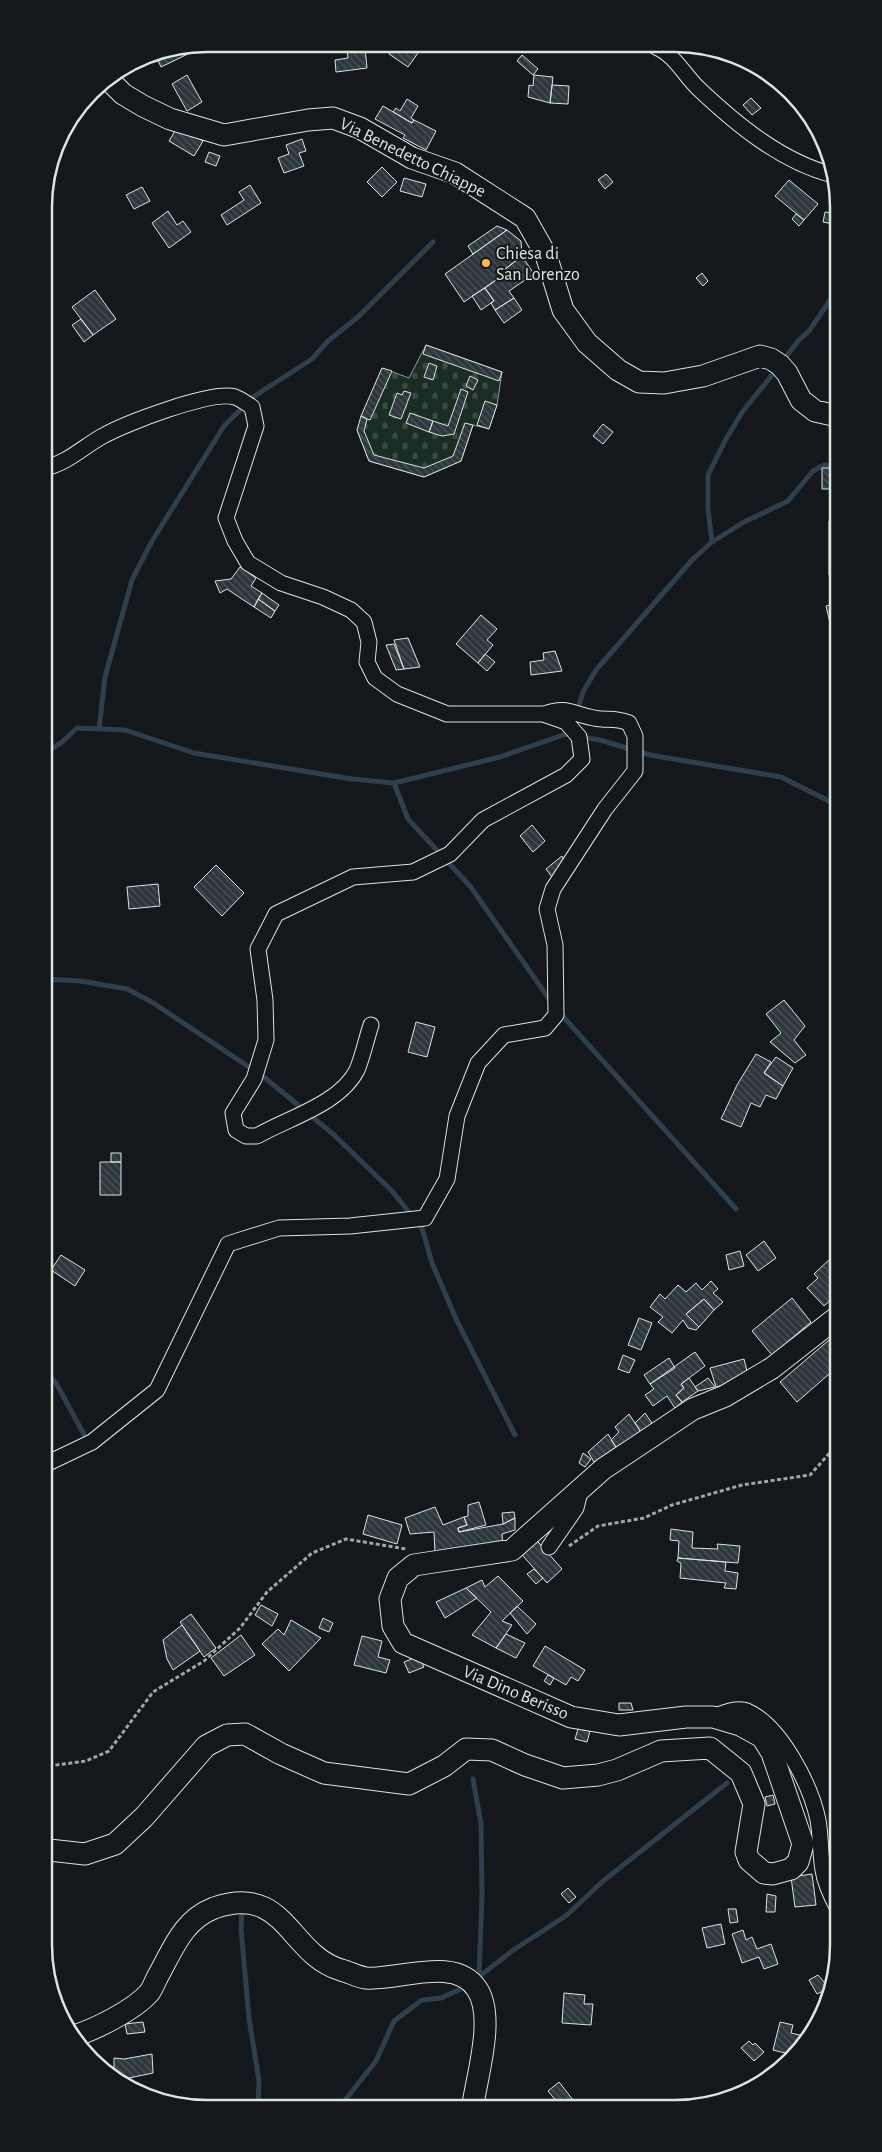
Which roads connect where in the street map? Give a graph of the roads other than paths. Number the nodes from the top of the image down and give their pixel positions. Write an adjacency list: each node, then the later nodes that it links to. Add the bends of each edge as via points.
1 (664, 52): 3 (street, via 698,88 758,139 812,170)
2 (113, 85): 4 (street, Via Benedetto Chiappe, via 143,106 170,119 224,135 333,118 360,128 412,158 455,173 525,218 546,255 563,310 587,342 618,370 639,382 664,383 704,376 760,356 780,365 801,400 815,411)
3 (825, 173)
4 (830, 414)
5 (53, 465): 6 (street, via 103,436 158,414 206,398 235,397 252,407 256,426 226,518 234,541 248,563 281,583 323,597 358,616 364,622 369,642 367,662 375,678 397,694 447,714)
6 (543, 714): 7 (street, via 566,722 579,737 582,759 566,775 483,820 450,854 412,872 354,877 276,914 258,949 265,1000 266,1040 254,1079 232,1113 236,1130 246,1136 257,1136 326,1100 356,1071); 9 (street, via 560,709 628,723 635,736 635,772 605,809 553,889 547,909 554,945 556,1015 545,1028 504,1036 478,1063 457,1116 447,1178 425,1218 350,1226 280,1228 228,1244 156,1390 92,1442)
7 (371, 1025)
8 (829, 1323): 10 (street, Via Dino Berisso, via 772,1368 725,1396 693,1409 603,1469)
9 (52, 1461)
10 (581, 1488): 11 (street, via 576,1508); 12 (street, Via Dino Berisso, via 512,1550 414,1565 398,1578 390,1599 393,1626 403,1642 571,1717 619,1725)
11 (549, 1547)
12 (713, 1717): 13 (street, Via Dino Berisso, via 740,1725 762,1738 772,1752 803,1844 798,1862 782,1873 764,1872 750,1860 746,1852 754,1804 741,1773 710,1748 661,1751 607,1773 563,1778 492,1750 466,1749 444,1766 408,1784 324,1773 245,1734 227,1735 206,1746 144,1817 115,1844 85,1854); 14 (street, via 745,1710 777,1736 795,1761 818,1818 823,1870)
13 (52, 1850)
14 (829, 1892)
15 (81, 2033): 16 (street, via 127,2010 149,1993 189,1922 236,1902 251,1903 277,1914 298,1940 331,1967 366,1978 447,1971 465,1978 477,1988 485,2004 487,2021)
16 (474, 2100)

